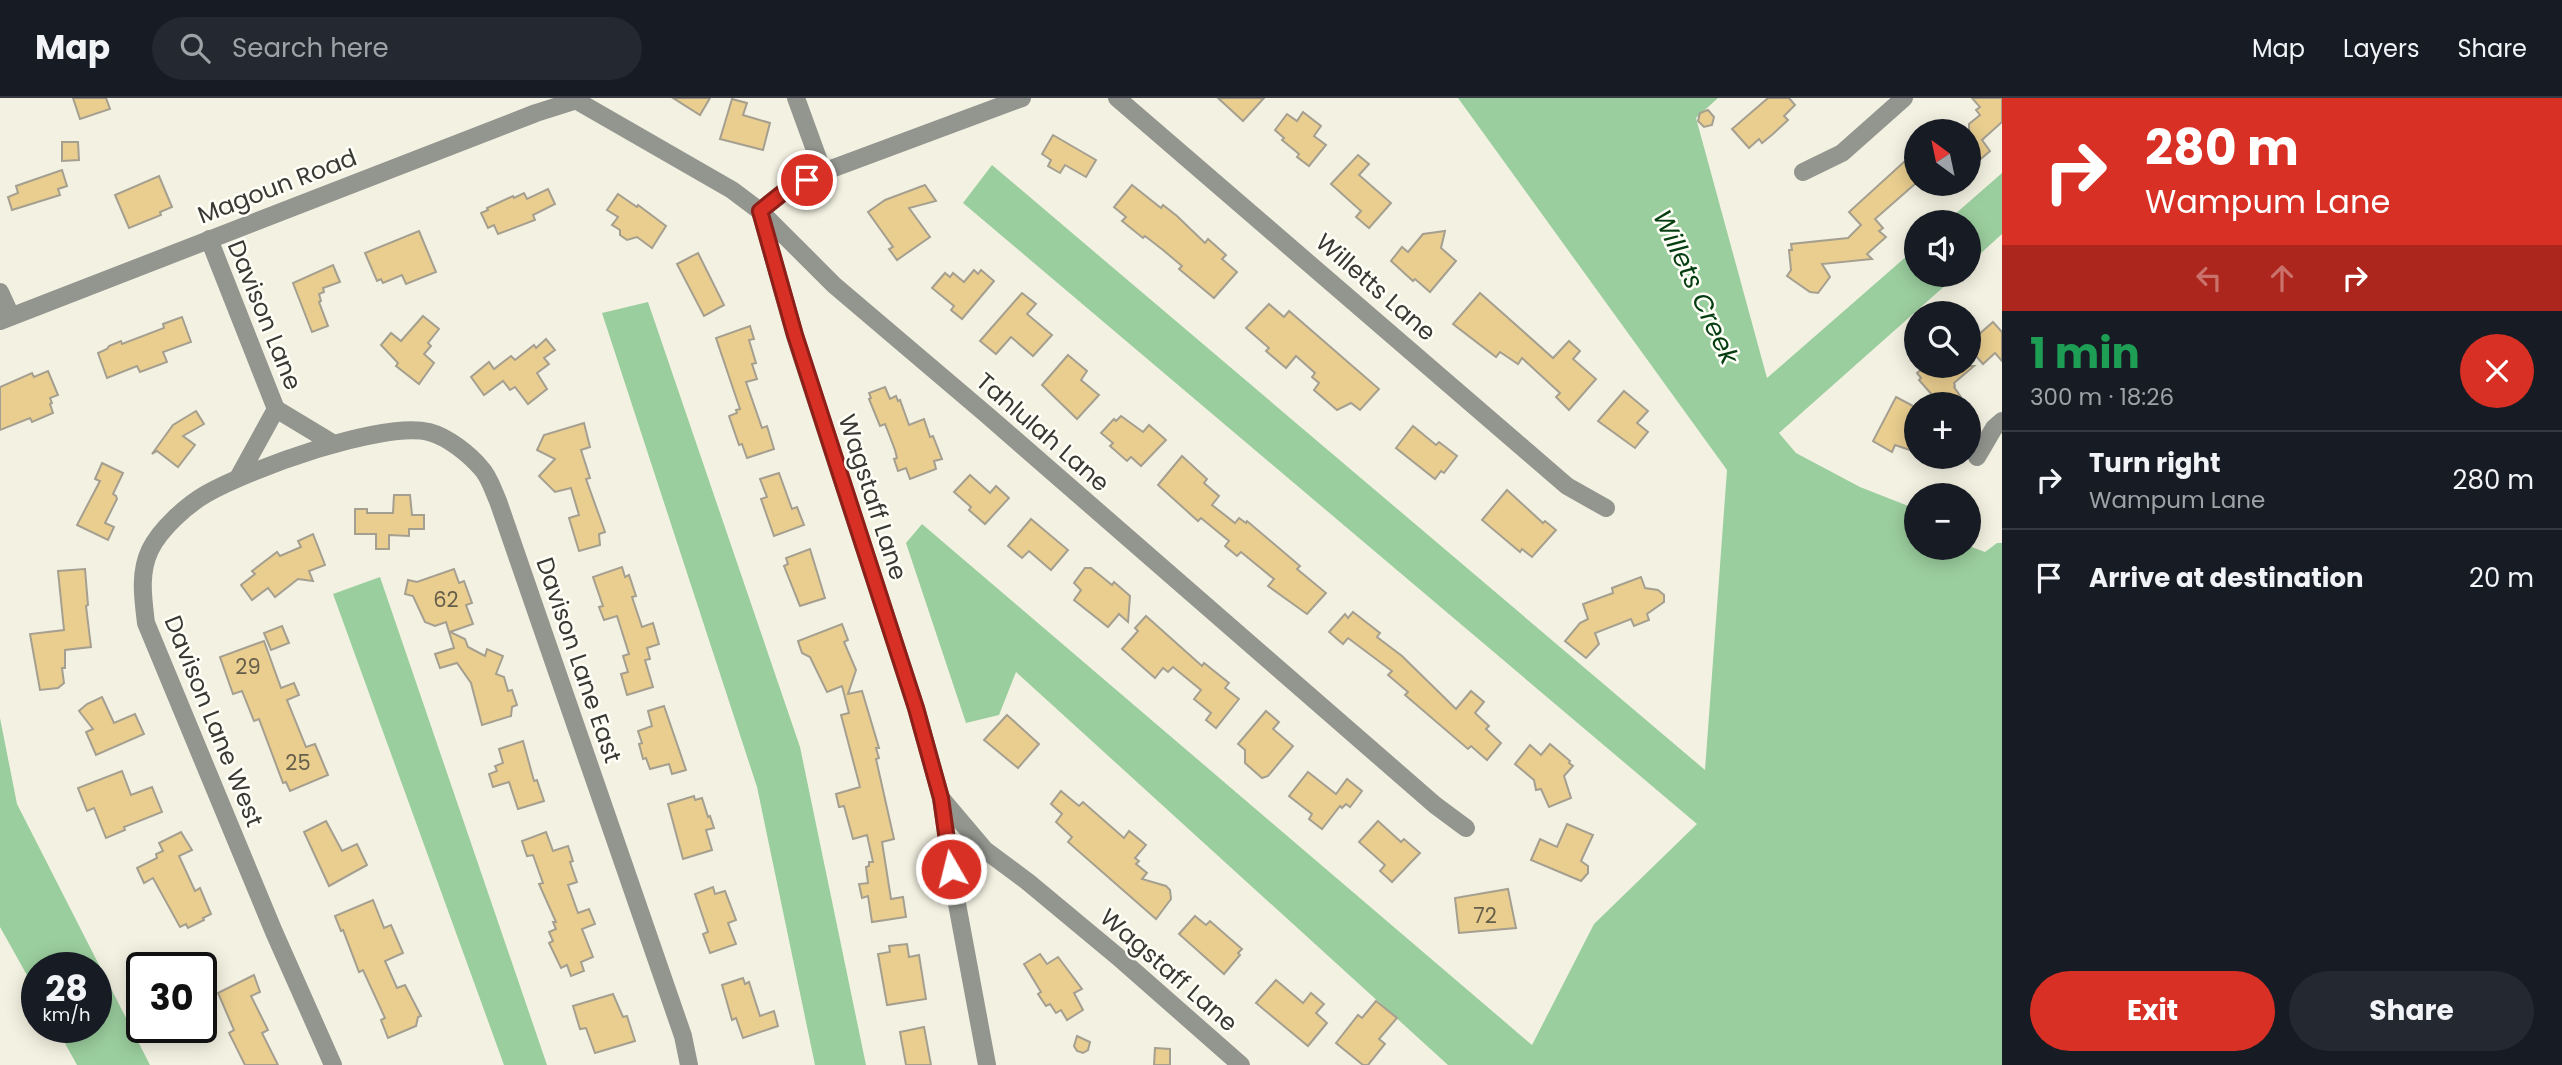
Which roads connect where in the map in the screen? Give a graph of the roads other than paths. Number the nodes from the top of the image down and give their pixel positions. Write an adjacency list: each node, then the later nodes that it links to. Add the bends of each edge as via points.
1 (796, 98): 6 (street)
2 (1022, 98): 6 (street)
3 (1117, 98): 18 (street, Willetts Lane, via 1567,486)
4 (1904, 98): 7 (street, via 1842,153)
5 (573, 99): 8 (street, Tahlulah Lane, via 732,190); 9 (street, Magoun Road)
6 (824, 172): 8 (street, via 790,187)
7 (1803, 172)
8 (760, 211): 19 (street, Wagstaff Lane); 20 (street, Tahlulah Lane, via 834,285)
9 (209, 239): 11 (street, Magoun Road); 12 (street, Davison Lane)
10 (0, 292): 11 (street)
11 (5, 319)
12 (276, 409): 14 (street, Davison Lane); 17 (street, Davison Lane)
13 (2002, 421): 15 (street)
14 (334, 444): 16 (street, Davison Lane East); 22 (street, Davison Lane East, via 391,430 429,432 457,446 483,469 508,527 683,1036)
15 (1981, 450)
16 (292, 459): 17 (street, Davison Lane West)
17 (238, 478): 21 (street, Davison Lane West, via 175,518 150,550 141,588 146,623)
18 (1606, 508)
19 (941, 798): 23 (street, Wagstaff Lane); 24 (street, Wagstaff Lane, via 985,850)
20 (1466, 828)
21 (333, 1065)
22 (689, 1065)
23 (987, 1065)
24 (1241, 1065)

